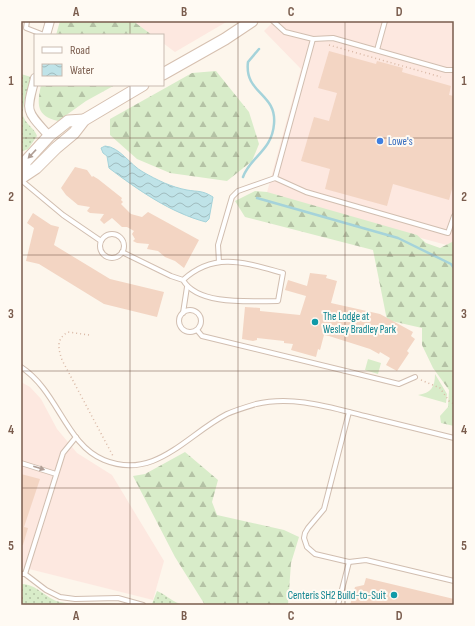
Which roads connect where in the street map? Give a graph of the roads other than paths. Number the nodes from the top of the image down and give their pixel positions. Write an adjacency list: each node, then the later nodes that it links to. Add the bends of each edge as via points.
1 (27, 21): 6 (lane, via 26,28)
2 (50, 21): 7 (street)
3 (252, 21): 11 (main road)
4 (273, 21): 8 (lane, via 285,32)
5 (385, 21): 9 (lane)
6 (42, 34)
7 (45, 34)
8 (313, 39): 9 (lane, via 333,38); 17 (lane)
9 (377, 50): 10 (lane, via 446,70)
10 (454, 70)
11 (164, 73)
12 (34, 82): 15 (street, via 28,109 32,118)
13 (142, 86): 14 (main road)
14 (84, 120): 15 (main road, via 68,121); 18 (main road, via 74,134)
15 (49, 136): 16 (main road, one-way to 16, via 26,161)
16 (21, 175)
17 (275, 178): 19 (lane, via 306,192 448,232); 22 (lane, via 238,191 232,197 218,245)
18 (21, 179): 20 (lane, via 63,215)
19 (454, 216)
20 (101, 241): 21 (lane, via 100,248 106,257 117,257); 21 (lane, via 107,236 115,235 123,244)
21 (122, 252): 23 (lane)
22 (219, 262): 23 (lane, via 197,268); 24 (lane, via 238,262 283,273 278,301 214,298)
23 (183, 280): 24 (lane)
24 (187, 287): 25 (lane)
25 (183, 313): 26 (lane, via 179,321 180,328 186,332); 26 (lane, via 193,310 199,314 201,321)
26 (197, 330): 28 (lane, via 202,336 399,384)
27 (22, 368): 30 (lane, via 47,391)
28 (415, 377)
29 (349, 412): 30 (lane, via 307,402 280,401 257,404 227,414 155,461 140,466 118,465 94,456); 31 (lane); 34 (lane, via 324,509 308,528 304,538 307,547 315,554)
30 (76, 437): 33 (lane, via 63,453)
31 (454, 438)
32 (21, 463): 33 (lane, one-way to 33)
33 (56, 474): 35 (lane)
34 (349, 562): 36 (lane, via 366,560); 38 (lane)
35 (23, 574): 37 (lane, via 60,597 118,598)
36 (454, 581)
37 (143, 605)
38 (338, 605)

